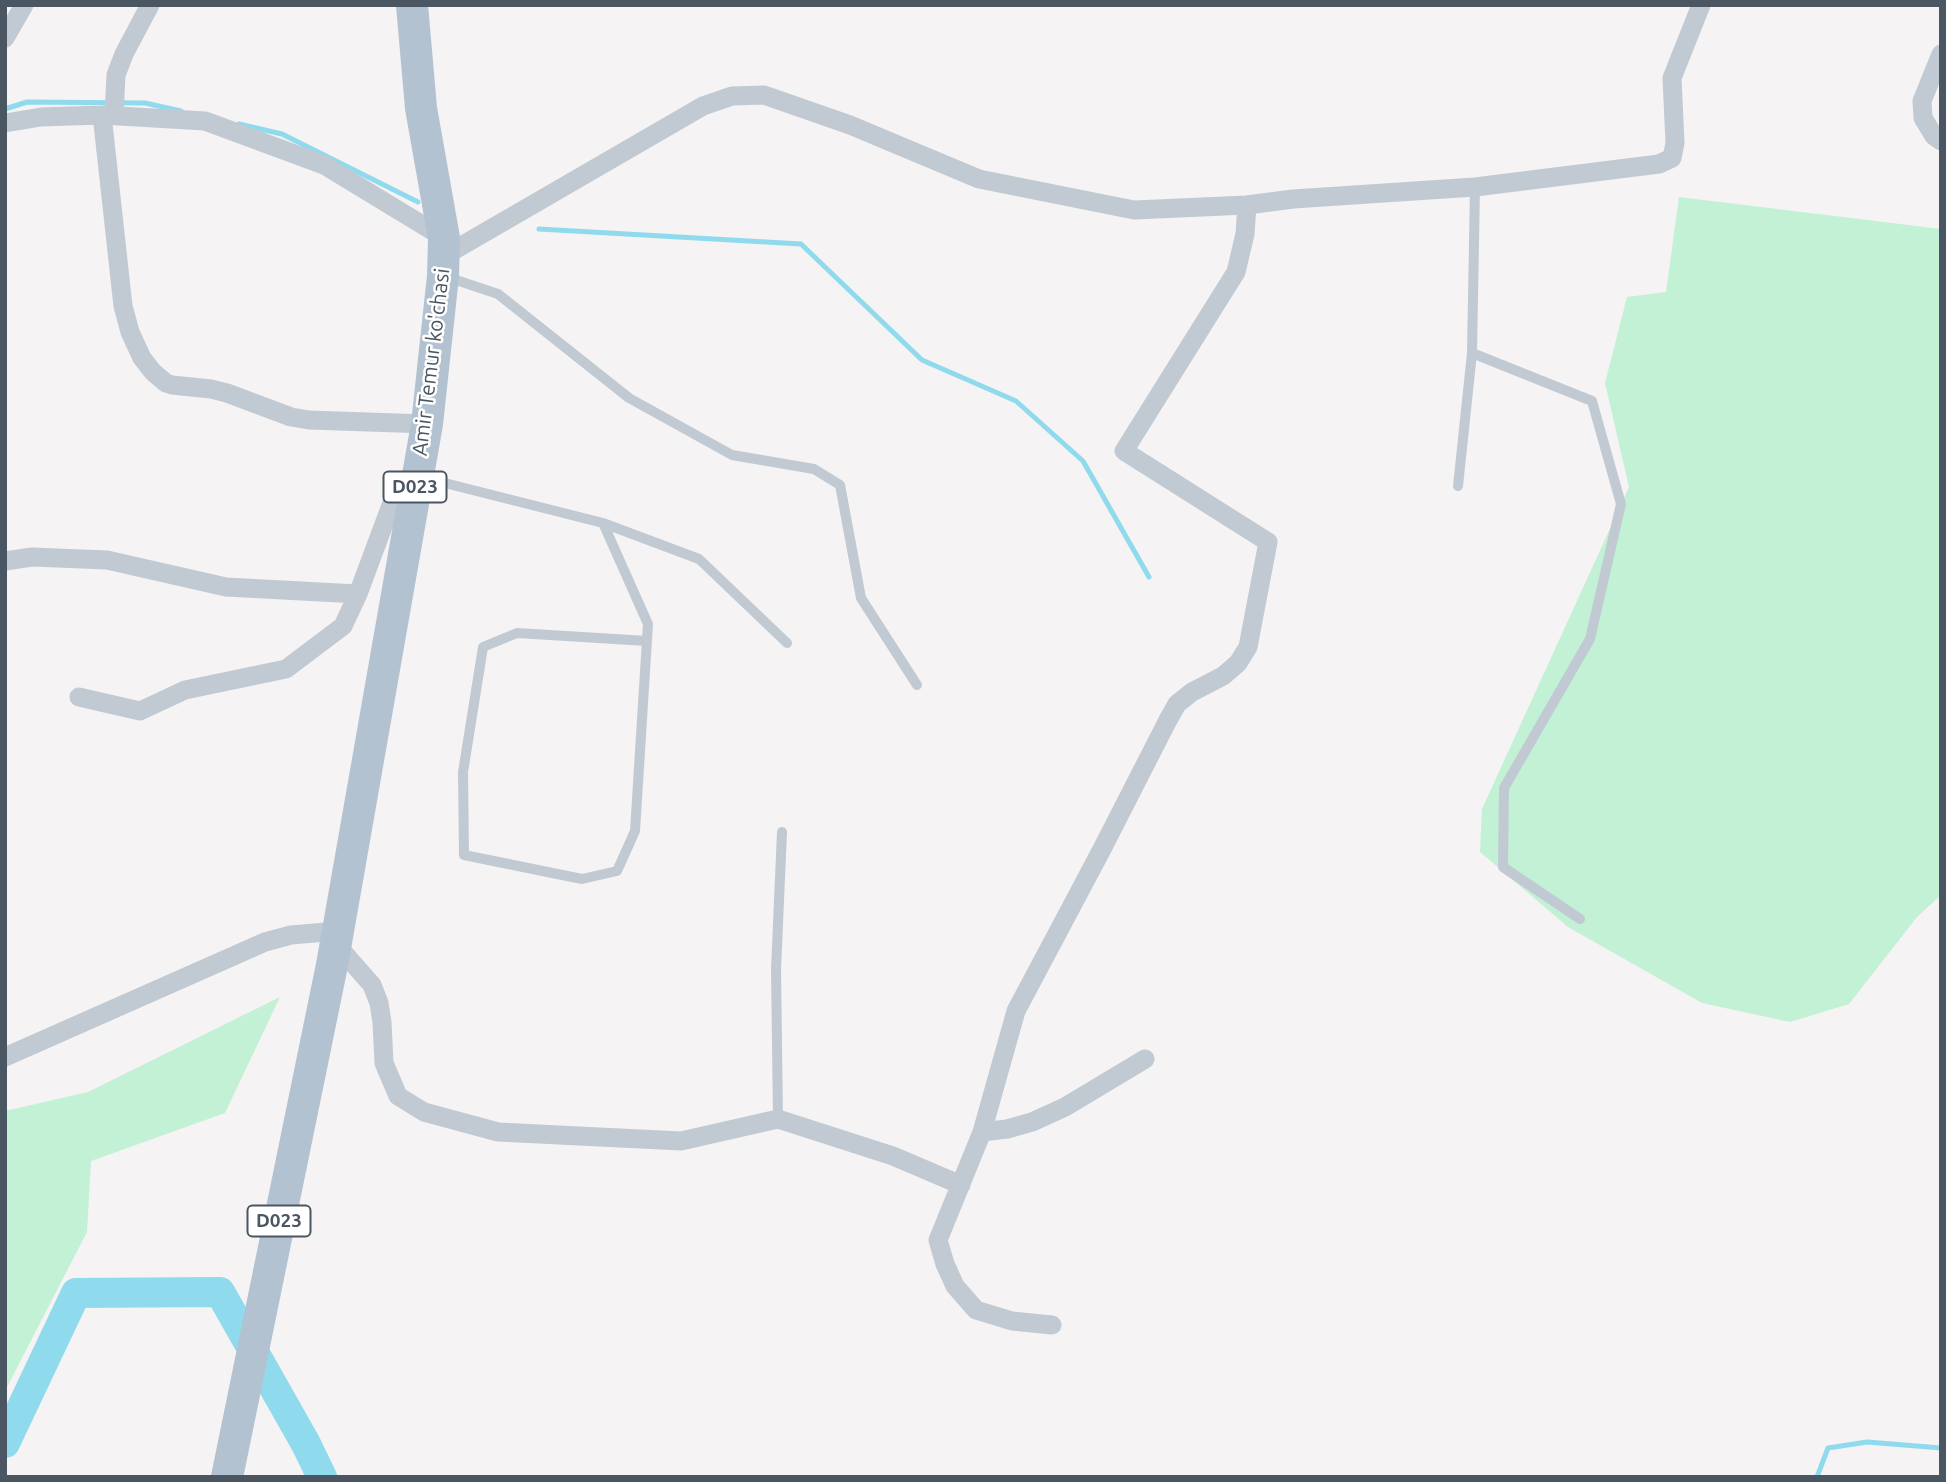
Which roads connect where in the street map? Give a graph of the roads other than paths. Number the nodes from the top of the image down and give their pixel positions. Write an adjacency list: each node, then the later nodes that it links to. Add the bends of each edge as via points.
1 (24, 5): 5 (street)
2 (150, 5): 7 (street, via 124,54)
3 (412, 5): 12 (main road, Amir Temur ko'chasi / D023, via 421,108)
4 (1701, 5): 10 (street, via 1672,78 1672,158 1659,164)
5 (5, 38)
6 (1941, 54): 9 (street, via 1922,101 1923,118)
7 (110, 108): 8 (street); 12 (street, via 205,121 324,164); 14 (street, via 123,306 130,332 153,372 172,385 227,393 291,417)
8 (5, 123)
9 (1941, 141)
10 (1475, 187): 11 (street); 13 (lane)
11 (1247, 205): 12 (street, via 1134,210 979,179 764,95 733,96 703,106); 30 (street, via 1236,272 1124,451 1268,542 1248,647 1223,676 1177,704 1168,720 1016,1011)
12 (444, 257): 14 (main road, Amir Temur ko'chasi / D023); 22 (lane, via 498,293 629,398 732,455 814,469 840,485 861,598)
13 (1472, 353): 16 (lane); 25 (lane, via 1592,401 1621,504 1590,639 1504,788 1503,867)
14 (427, 424): 15 (main road, Amir Temur ko'chasi / D023)
15 (417, 476): 17 (lane); 19 (street, via 400,481); 26 (main road, Amir Temur ko'chasi / D023)
16 (1458, 486)
17 (604, 523): 20 (lane, via 648,624); 21 (lane, via 699,559)
18 (5, 561): 19 (street, via 32,557 107,560 226,587)
19 (358, 594): 23 (street, via 343,626 286,669 185,690 140,711)
20 (647, 641): 20 (lane, via 517,633 484,647 463,772 464,855 582,879 617,871 635,831)
21 (787, 643)
22 (917, 685)
23 (79, 697)
24 (782, 832): 29 (lane, via 776,969)
25 (1580, 919)
26 (336, 947): 27 (street, via 291,935 265,942); 29 (street, via 372,985 382,1022 384,1063 398,1096 424,1112 498,1132 681,1141); 33 (main road, D023)
27 (5, 1057)
28 (1145, 1059): 30 (street, via 1032,1122)
29 (778, 1119): 31 (street, via 893,1156)
30 (982, 1132): 31 (street)
31 (961, 1185): 32 (street, via 938,1240 955,1286 976,1310 1012,1321)
32 (1052, 1325)
33 (227, 1477)

